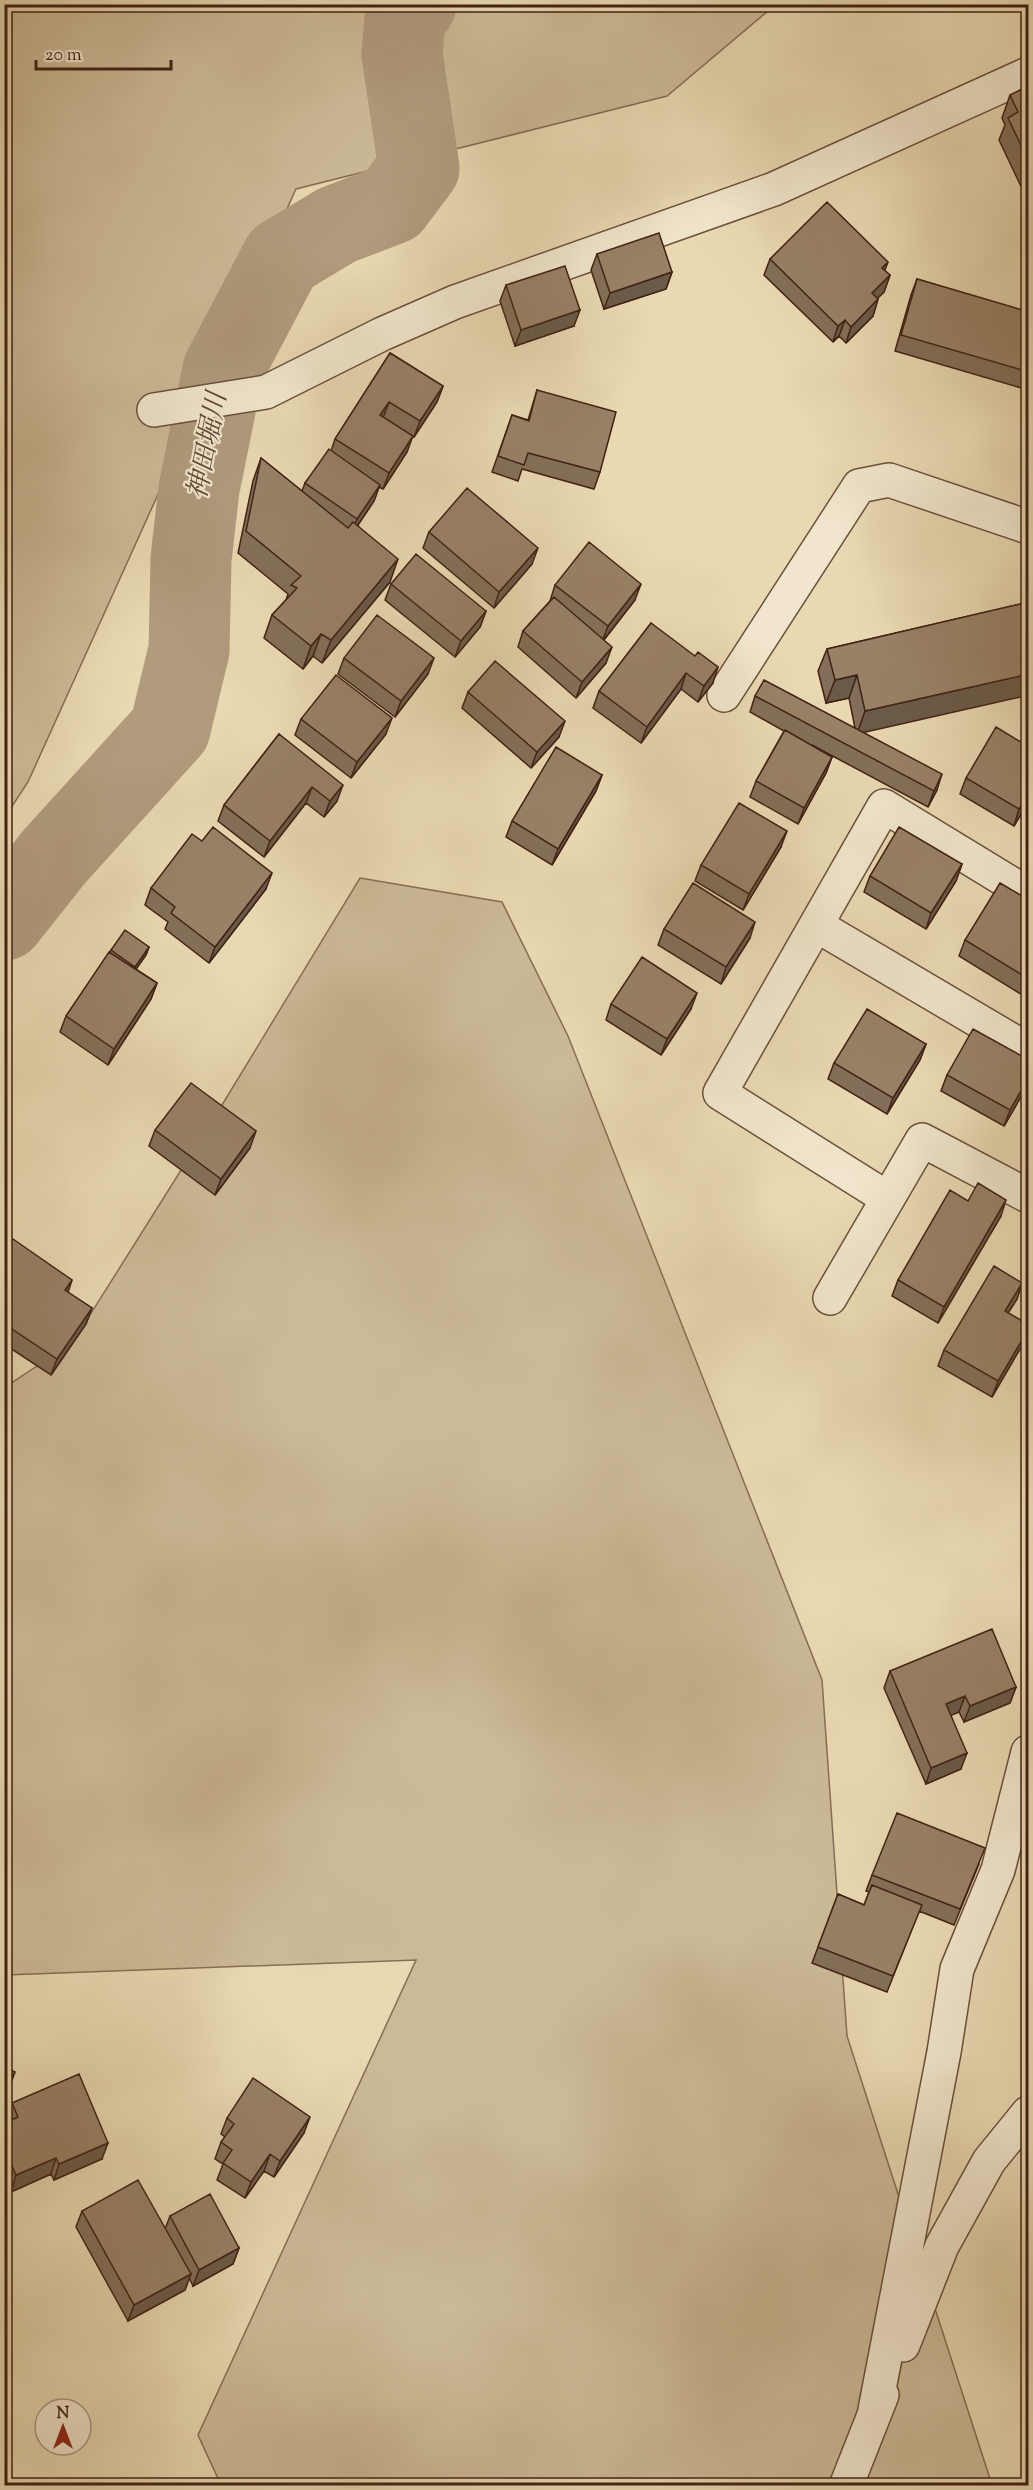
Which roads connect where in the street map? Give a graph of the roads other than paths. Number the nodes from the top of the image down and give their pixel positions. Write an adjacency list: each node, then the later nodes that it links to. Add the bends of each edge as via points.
1 (1029, 74): 2 (street, via 774,189 455,302 266,392)
2 (154, 410)
3 (1029, 527): 4 (street, via 889,480 859,486)
4 (724, 695)
5 (1029, 894): 6 (street, via 884,806)
6 (816, 925): 7 (street); 9 (street, via 720,1093)
7 (1029, 1050)
8 (1029, 1196): 9 (street, via 922,1140)
9 (887, 1198): 10 (street)
10 (830, 1298)
11 (1029, 1752): 13 (street)
12 (1029, 1828): 13 (street)
13 (998, 1870): 15 (street, via 957,1969)
14 (1029, 2113): 15 (street, via 989,2161 942,2246)
15 (874, 2415): 16 (street)
16 (846, 2486)

